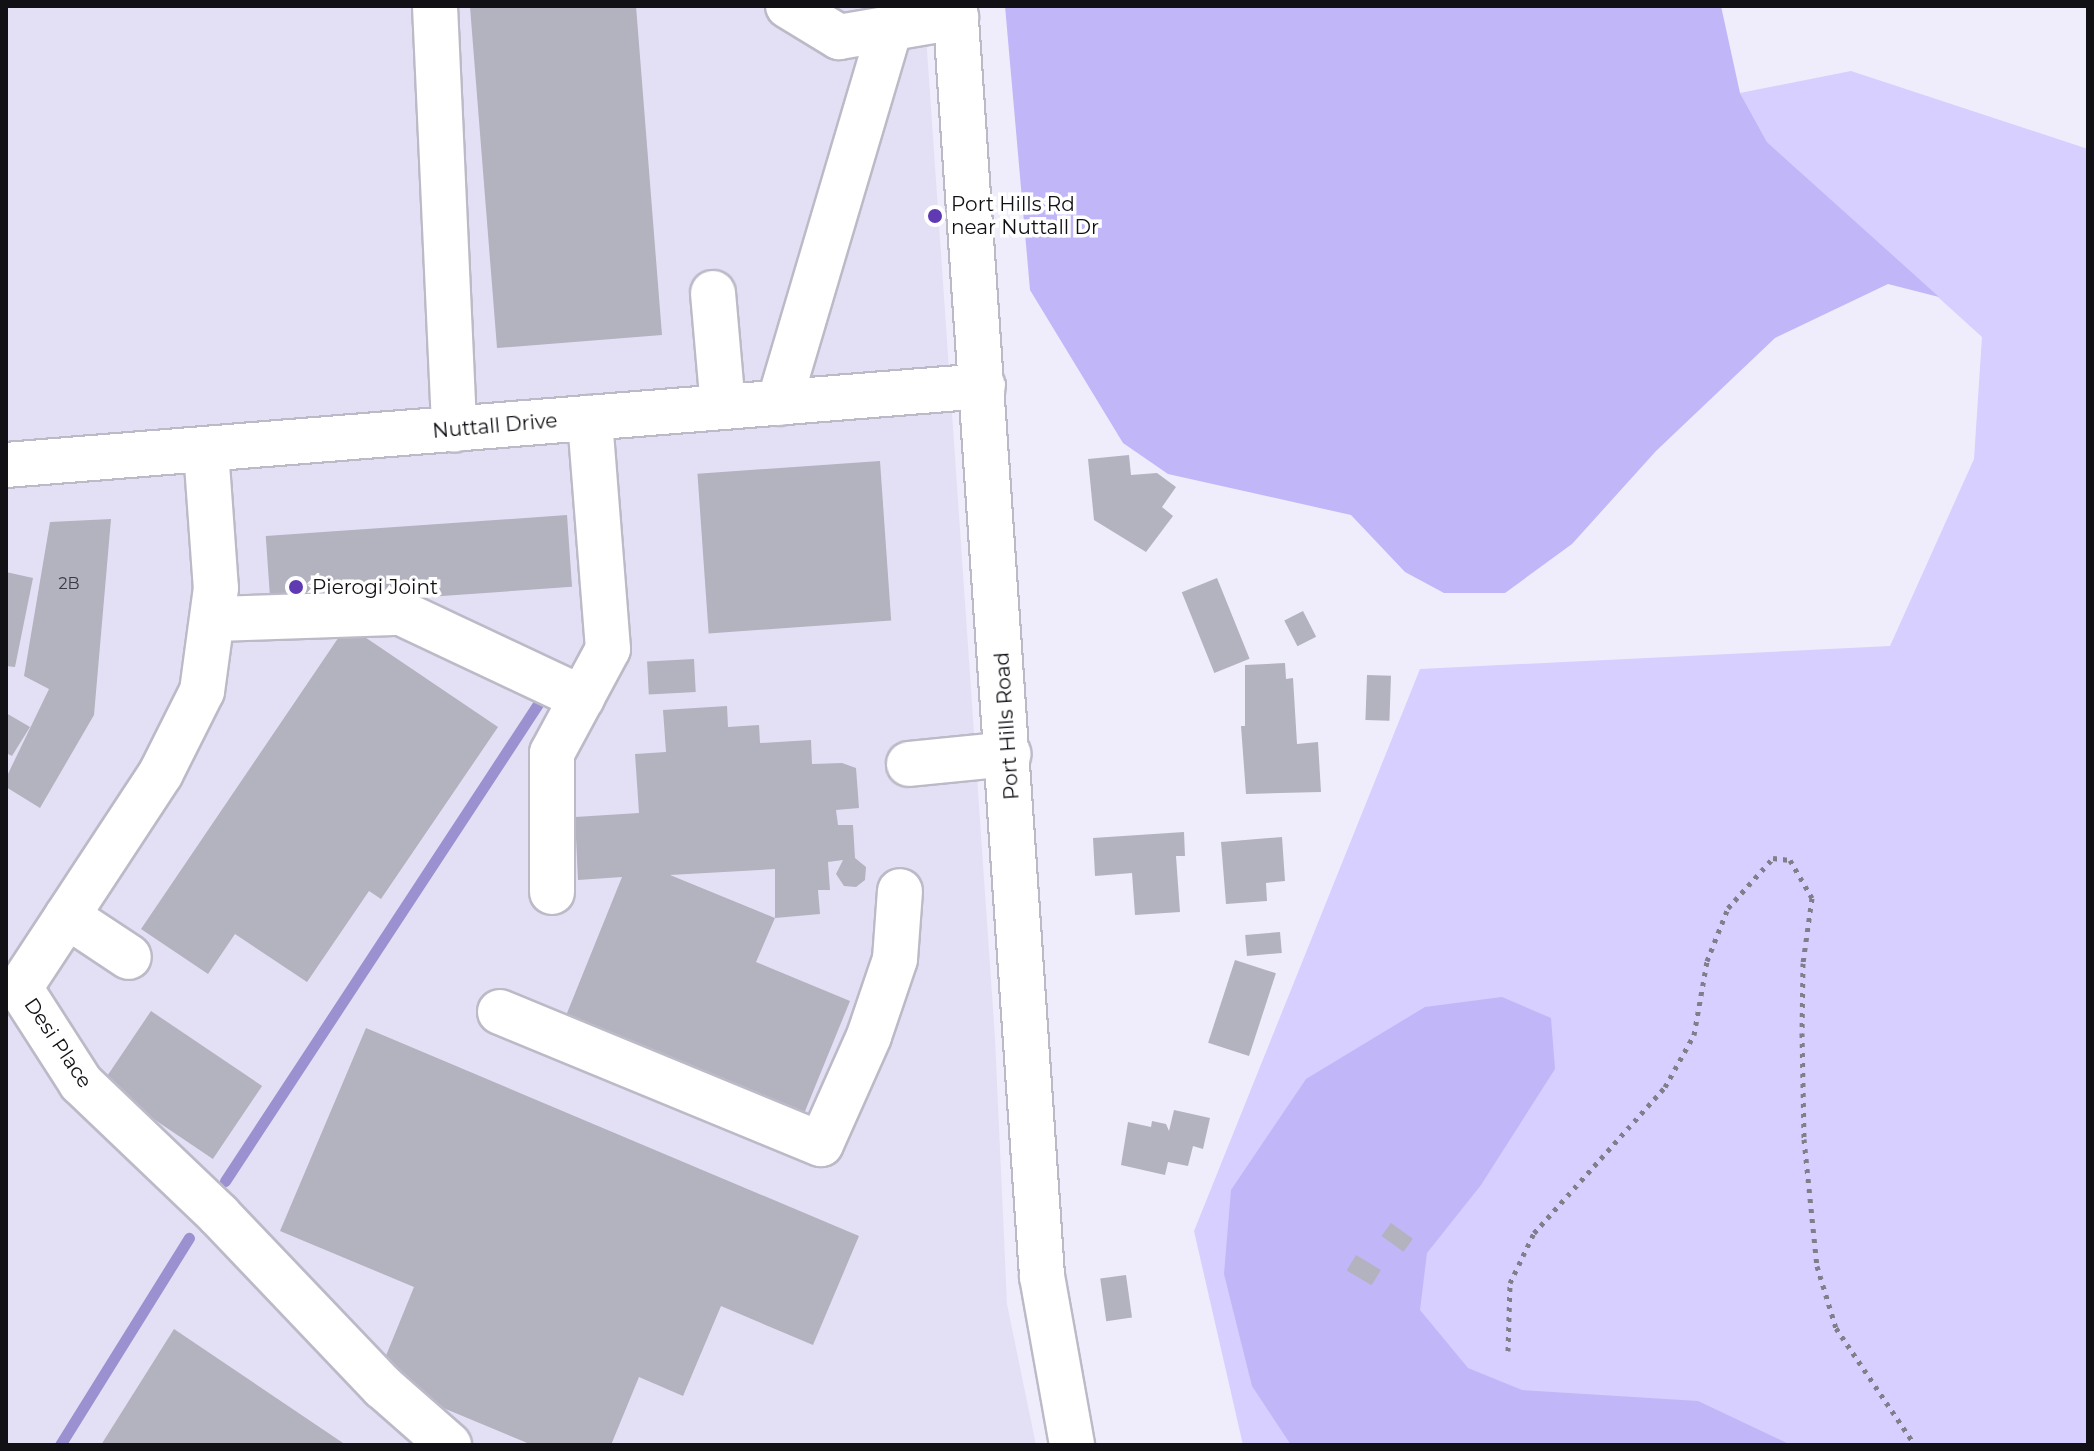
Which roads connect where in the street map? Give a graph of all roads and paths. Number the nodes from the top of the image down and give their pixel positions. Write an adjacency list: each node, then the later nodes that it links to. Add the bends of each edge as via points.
1 (435, 6): 10 (main road)
2 (788, 6): 4 (main road, via 839,37)
3 (956, 11): 4 (main road); 6 (main road, Port Hills Road)
4 (890, 28): 7 (main road)
5 (713, 293): 8 (main road)
6 (983, 386): 7 (main road, Nuttall Drive); 15 (main road, Port Hills Road)
7 (779, 403): 8 (main road, Nuttall Drive)
8 (723, 407): 9 (main road, Nuttall Drive)
9 (590, 418): 10 (main road, Nuttall Drive); 14 (main road, via 608,649)
10 (454, 430): 11 (main road, Nuttall Drive)
11 (206, 450): 12 (main road, Nuttall Drive); 13 (main road, Desi Place)
12 (6, 465)
13 (216, 619): 14 (main road, via 401,613); 19 (main road, Desi Place, via 202,691 185,730)
14 (582, 698): 18 (main road, via 552,753)
15 (1009, 754): 16 (main road); 24 (main road, Port Hills Road, via 1042,1276)
16 (909, 764)
17 (900, 891): 21 (main road, via 895,959 869,1036 821,1144)
18 (552, 892)
19 (67, 916): 20 (main road); 23 (main road, Desi Place, via 20,988 81,1083 219,1215 383,1387)
20 (129, 957)
21 (500, 1012)
22 (1508, 1351): 25 (path, via 1510,1283 1534,1233 1665,1087 1694,1035 1707,961 1728,908 1773,858 1790,860 1812,898 1803,963 1802,1048 1804,1139 1817,1266 1836,1328)
23 (449, 1445)
24 (1072, 1445)
25 (1915, 1445)

